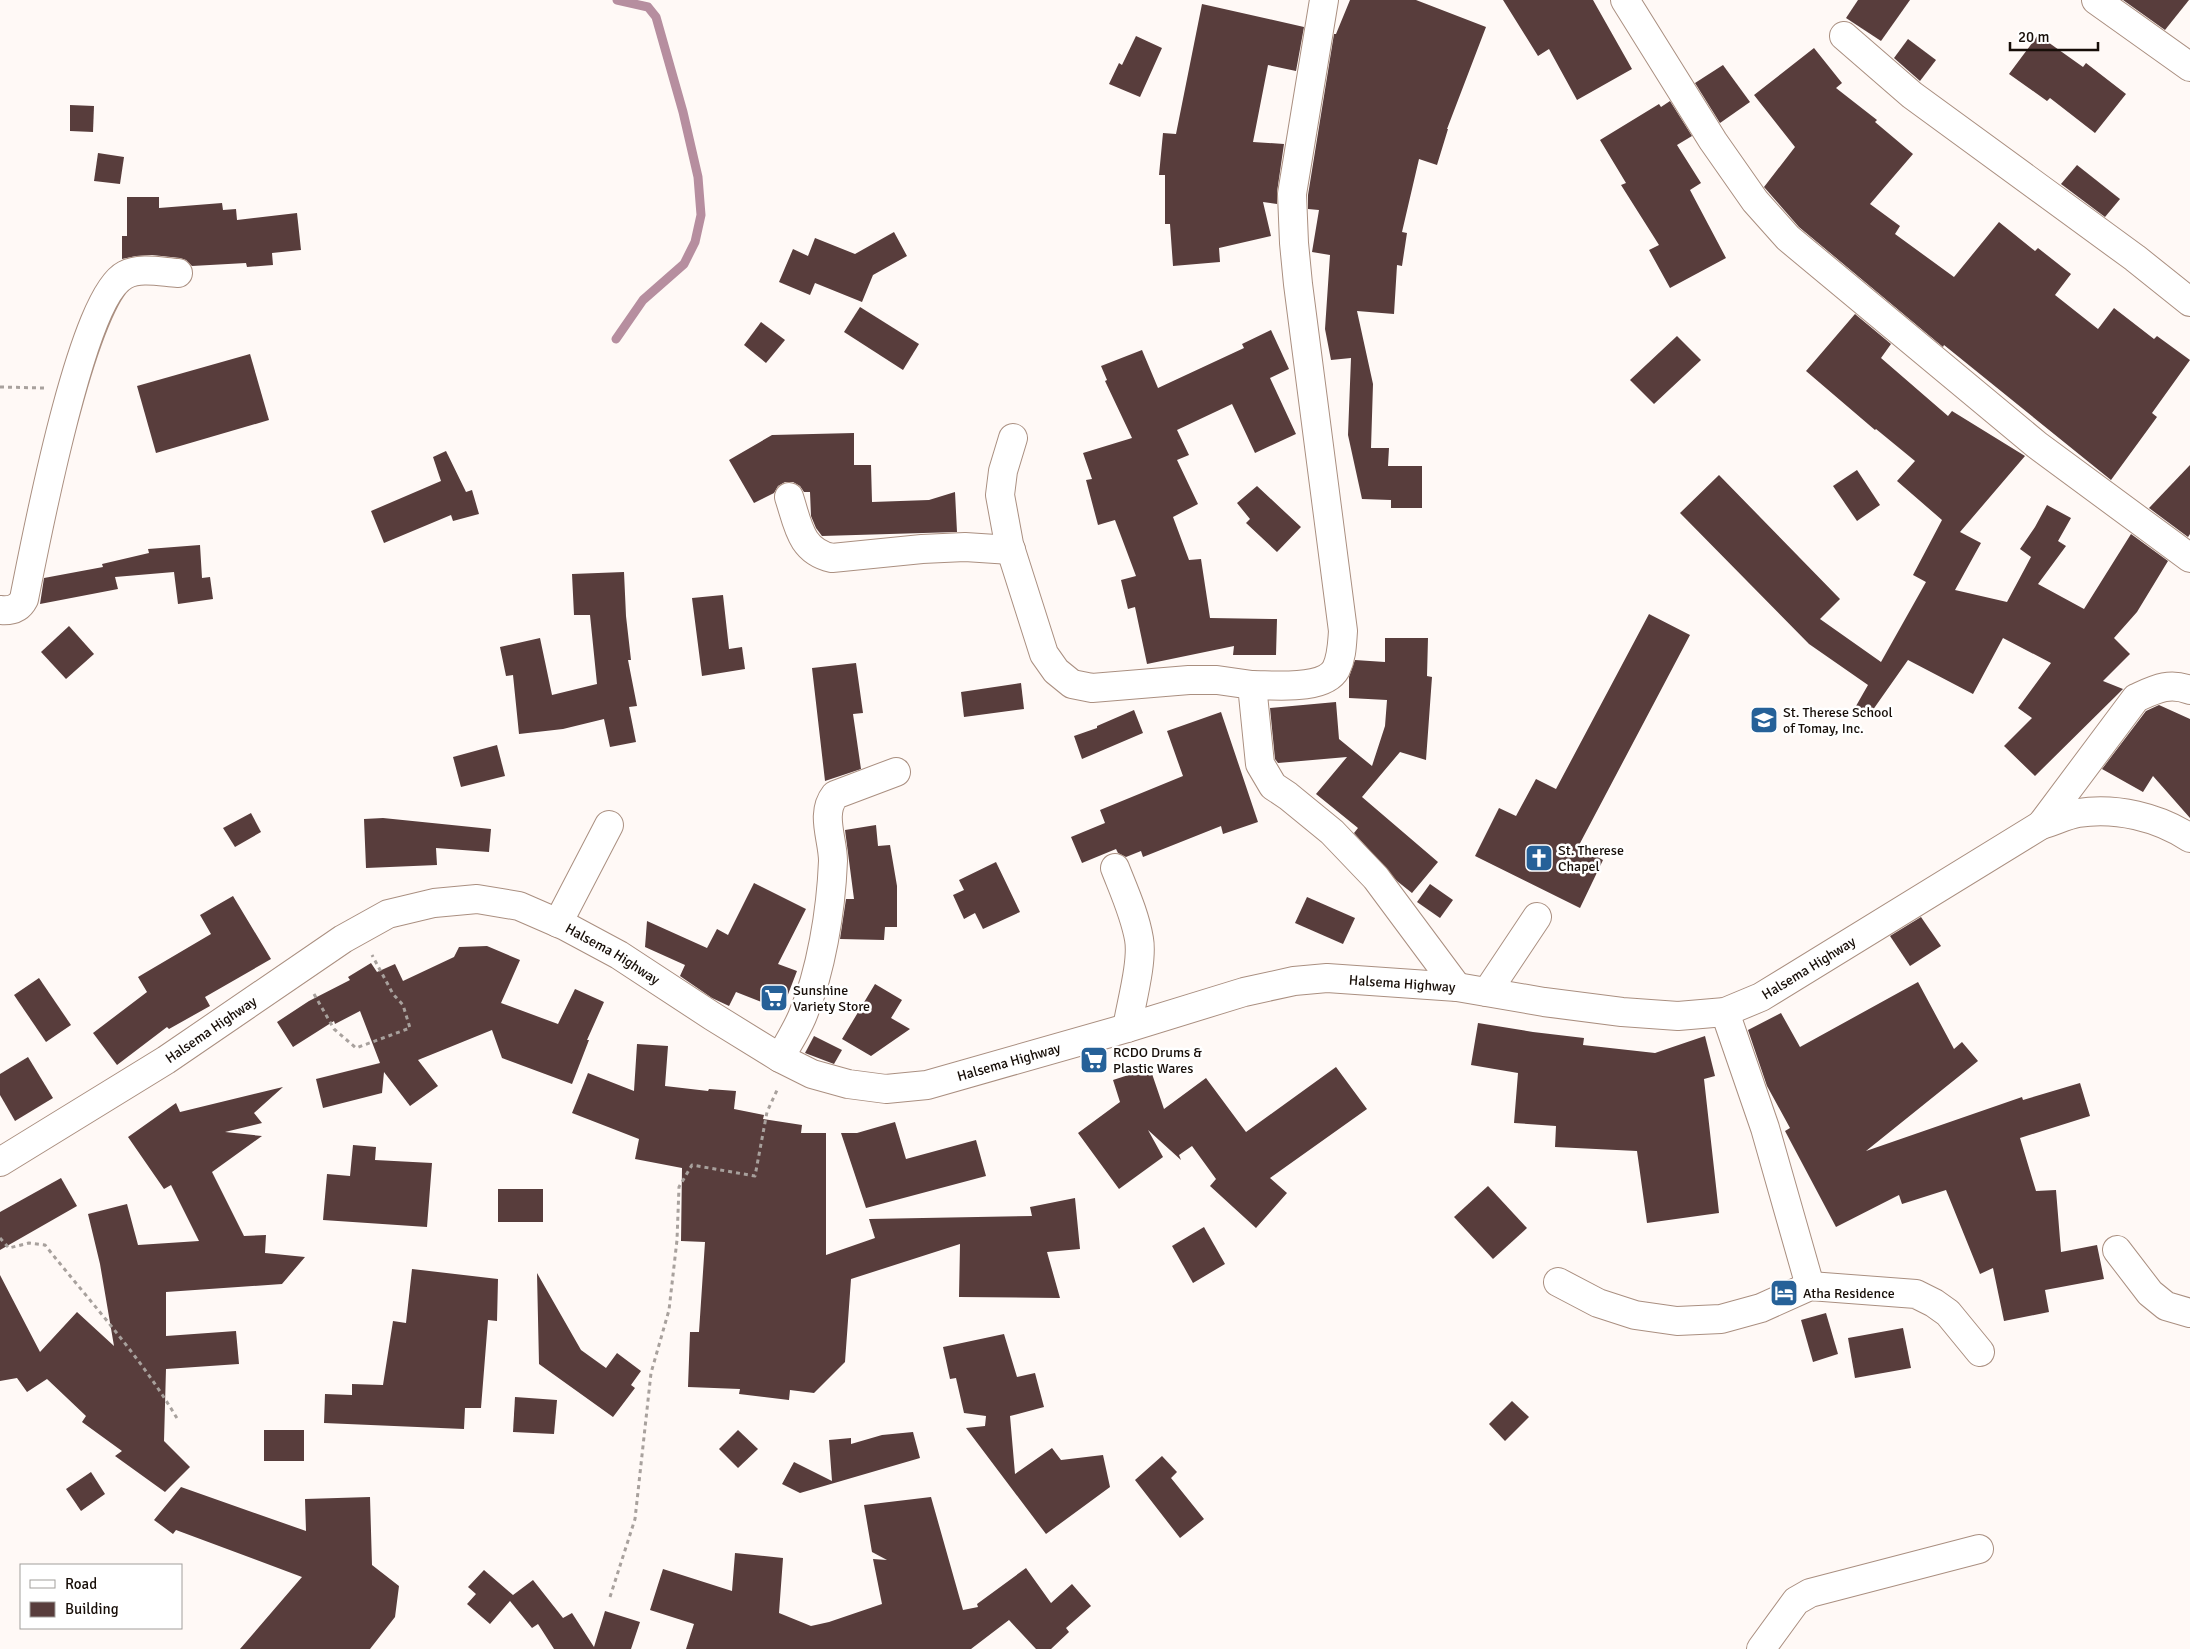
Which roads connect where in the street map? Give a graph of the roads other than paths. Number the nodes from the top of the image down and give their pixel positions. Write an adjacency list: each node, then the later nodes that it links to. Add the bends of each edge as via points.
1 (1324, 0): 13 (main road, via 1292,204 1298,284 1344,631 1342,655 1335,671 1326,679 1299,686)
2 (1625, 0): 11 (main road, via 1713,141 1755,201 1788,238 2037,445)
3 (2096, 0): 5 (main road)
4 (1844, 36): 7 (main road, via 1912,95)
5 (2190, 67)
6 (178, 273): 12 (main road, via 138,270 125,275 116,283 100,311 60,430 22,605)
7 (2190, 302)
8 (1013, 438): 10 (main road, via 1000,495)
9 (789, 497): 10 (main road, via 802,537 812,550 832,558 922,549)
10 (1011, 550): 13 (main road, via 1044,654 1056,671 1072,684 1092,688 1217,680)
11 (2190, 558)
12 (0, 610)
13 (1252, 685): 22 (main road, via 1260,764 1272,786 1332,832 1376,878)
14 (2190, 690): 17 (main road, via 2176,685 2155,689 2136,698)
15 (896, 772): 26 (main road, via 834,795 828,803 833,858 827,919 817,970)
16 (609, 826): 21 (main road)
17 (2041, 826): 18 (main road, Halsema Highway, via 2078,813 2113,812 2153,819); 24 (main road, Halsema Highway, via 1761,997)
18 (2190, 838)
19 (1115, 868): 25 (main road, via 1140,940 1140,960)
20 (1537, 917): 23 (main road)
21 (558, 923): 26 (main road, Halsema Highway, via 618,956); 27 (main road, Halsema Highway, via 519,906 477,899 434,903 388,914 300,968 166,1060)
22 (1457, 987): 23 (main road, Halsema Highway); 25 (main road, Halsema Highway, via 1327,978 1294,981 1244,992)
23 (1487, 992): 24 (main road, Halsema Highway, via 1622,1012 1678,1016)
24 (1725, 1012): 30 (main road, via 1765,1128)
25 (1127, 1028): 26 (main road, Halsema Highway, via 927,1084 886,1089 848,1084 812,1074)
26 (785, 1060)
27 (0, 1162)
28 (2117, 1250): 31 (main road, via 2150,1293 2166,1306)
29 (1558, 1282): 30 (main road, via 1598,1303 1635,1315 1677,1321 1729,1317 1761,1308)
30 (1810, 1286): 32 (main road, via 1916,1294 1948,1313)
31 (2190, 1313)
32 (1980, 1352)
33 (1979, 1549): 34 (main road, via 1810,1593 1796,1601)
34 (1761, 1649)

